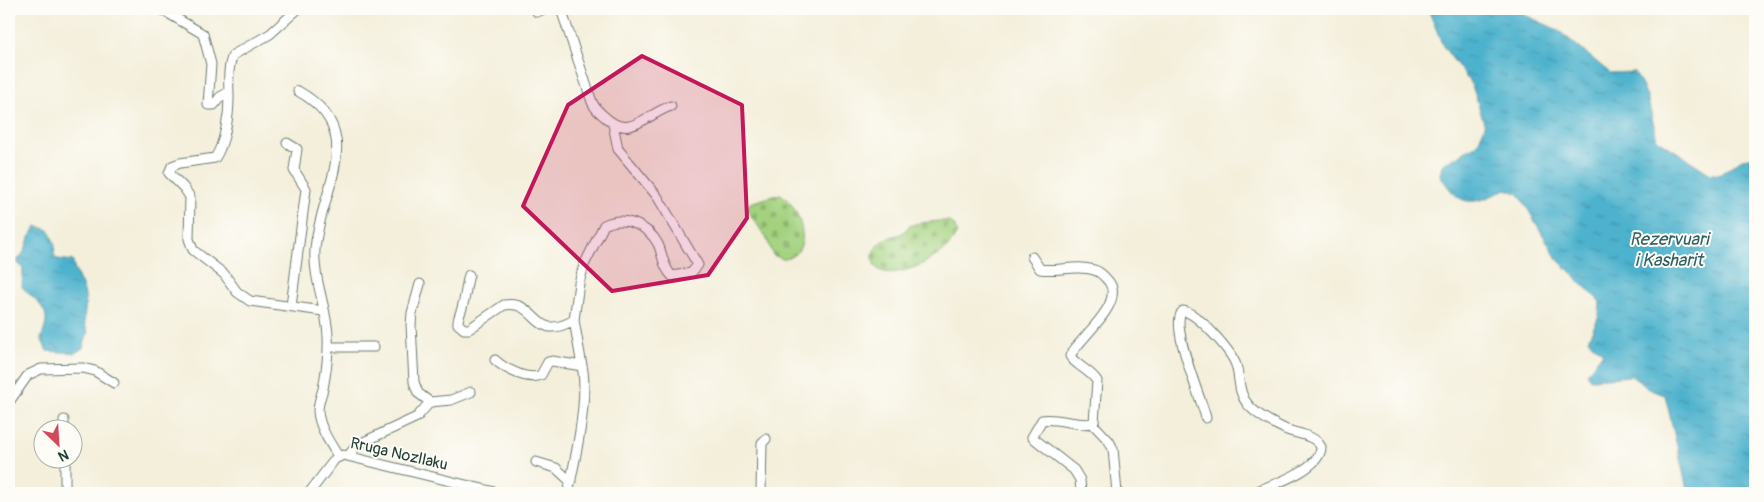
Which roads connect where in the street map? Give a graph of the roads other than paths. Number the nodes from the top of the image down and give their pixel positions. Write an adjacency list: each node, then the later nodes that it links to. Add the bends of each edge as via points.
1 (161, 9): 5 (street, via 203,34 210,64 208,106)
2 (298, 9): 5 (street, via 270,34 233,55)
3 (561, 9): 7 (street, via 595,109)
4 (298, 90): 13 (street, via 325,110 337,147 331,188 316,241)
5 (229, 92): 12 (street, via 221,147 215,158 180,163 172,166 169,173 190,197 189,239 193,250 224,274 243,297 256,302)
6 (671, 106): 7 (street, via 627,128)
7 (613, 124): 14 (street, via 618,149 657,196 698,265 691,273 672,276 651,235 629,221 609,222 601,229 582,270)
8 (287, 143): 12 (street, via 297,149 294,170 306,189)
9 (1032, 257): 24 (street, via 1040,269 1094,270 1111,284 1113,296 1110,302 1070,356 1097,381)
10 (469, 276): 14 (street, via 457,319 464,329 510,304 522,307 548,328 559,328)
11 (420, 284): 22 (street, via 411,325 414,382 418,393)
12 (291, 306): 13 (street)
13 (323, 312): 15 (street)
14 (574, 320): 18 (street)
15 (328, 347): 16 (street); 26 (street, via 318,412 322,427)
16 (374, 347)
17 (495, 360): 18 (street, via 504,368 535,377 541,375 548,362 552,361)
18 (582, 366): 29 (street, via 579,431)
19 (114, 383): 21 (street, via 95,371 83,368 41,369 28,375)
20 (471, 392): 22 (street, via 451,400)
21 (9, 402)
22 (430, 402): 26 (street, via 417,417 360,443)
23 (1206, 418): 38 (street, via 1195,380 1188,369 1179,317 1183,312 1195,317 1229,352 1247,404 1273,423 1314,439 1321,447 1318,456 1301,472)
24 (1092, 423): 36 (street, via 1042,420 1032,438 1074,470 1080,480); 37 (street, via 1113,449)
25 (766, 439): 35 (street, via 762,443)
26 (343, 456): 30 (street, Rruga Nozllaku); 32 (street, Rruga Nozllaku)
27 (536, 462): 29 (street, via 556,468)
28 (64, 470): 31 (street)
29 (570, 482): 34 (street)
30 (489, 492): 33 (street, Rruga Nozllaku)
31 (65, 493)
32 (309, 493)
33 (499, 493)
34 (568, 493)
35 (762, 493)
36 (1081, 493)
37 (1118, 493)
38 (1252, 493)

